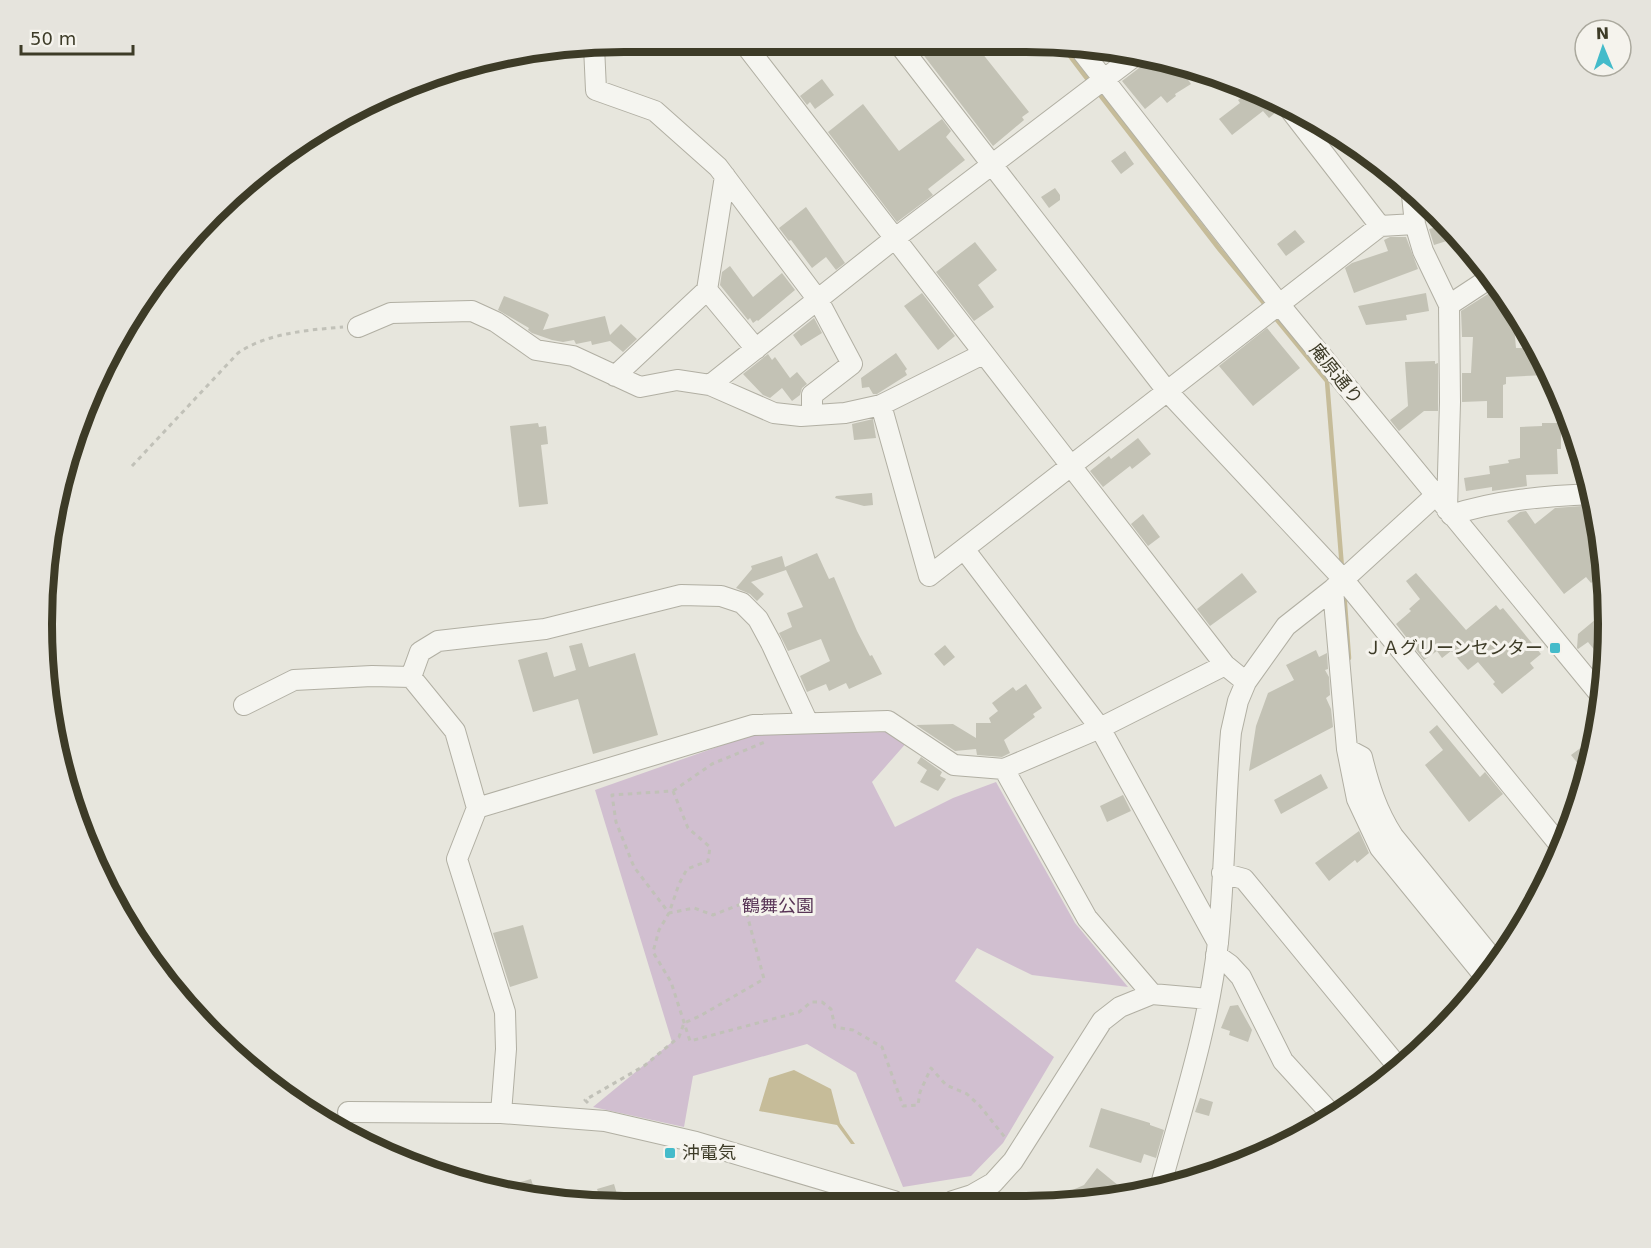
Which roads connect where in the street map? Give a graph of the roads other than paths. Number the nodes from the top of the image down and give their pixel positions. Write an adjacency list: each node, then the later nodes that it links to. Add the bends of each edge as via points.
1 (751, 52): 13 (street)
2 (905, 52): 8 (street)
3 (594, 54): 9 (street, via 596,90 655,111)
4 (1085, 56): 6 (street, 庵原通り)
5 (1128, 61): 6 (street)
6 (1103, 80): 8 (street); 17 (street, 庵原通り)
7 (1299, 121): 12 (street)
8 (992, 165): 13 (street); 24 (street)
9 (725, 176): 15 (street); 16 (street)
10 (1413, 202): 11 (street)
11 (1415, 224): 12 (street); 18 (street)
12 (1380, 226): 17 (street)
13 (894, 239): 16 (street); 21 (street)
14 (1484, 282): 18 (street)
15 (707, 290): 20 (street); 22 (street)
16 (818, 300): 20 (street); 26 (street, via 852,364 812,395)
17 (1279, 304): 24 (street); 29 (street, 庵原通り)
18 (1449, 305): 29 (street)
19 (358, 327): 22 (street, via 391,313 472,311 496,322 536,350 573,356)
20 (756, 349): 23 (street)
21 (983, 354): 25 (street); 27 (street)
22 (615, 376): 23 (street, via 640,387 677,380)
23 (710, 385): 26 (street, via 774,413)
24 (1167, 391): 27 (street); 31 (street)
25 (881, 405): 26 (street); 30 (street, via 929,576)
26 (812, 415)
27 (1070, 466): 30 (street); 32 (street)
28 (1583, 494): 29 (street)
29 (1445, 507): 31 (street); 35 (street, 庵原通り)
30 (964, 549): 38 (street)
31 (1338, 584): 34 (street, via 1286,626); 39 (street); 42 (street)
32 (1225, 665): 34 (street); 38 (street)
33 (411, 677): 36 (street, via 294,680); 37 (street, via 420,652 438,641 545,629 681,595 721,596 742,603 758,620); 41 (street, via 455,731)
34 (1246, 682): 43 (street, via 1231,732)
35 (1595, 688)
36 (244, 705)
37 (808, 723): 40 (street, via 888,721 954,765); 41 (street, via 753,725)
38 (1100, 728): 40 (street); 44 (street)
39 (1347, 748): 45 (street, via 1362,757 1369,789 1393,836); 46 (street, via 1357,799 1380,848)
40 (1004, 769): 47 (street, via 1087,918)
41 (477, 808): 52 (street, via 457,860 505,1012)
42 (1556, 841)
43 (1222, 873): 44 (street); 49 (street, via 1244,879)
44 (1217, 949): 48 (street); 50 (street, via 1241,977 1283,1061)
45 (1491, 957)
46 (1480, 972)
47 (1152, 994): 48 (street); 55 (street, via 1120,1007 1102,1021 1013,1161 993,1183)
48 (1209, 999): 53 (street)
49 (1394, 1062)
50 (1327, 1110)
51 (348, 1112): 52 (street)
52 (501, 1113): 54 (street, via 604,1121 696,1142)
53 (1163, 1179)
54 (877, 1196)
55 (969, 1196)

